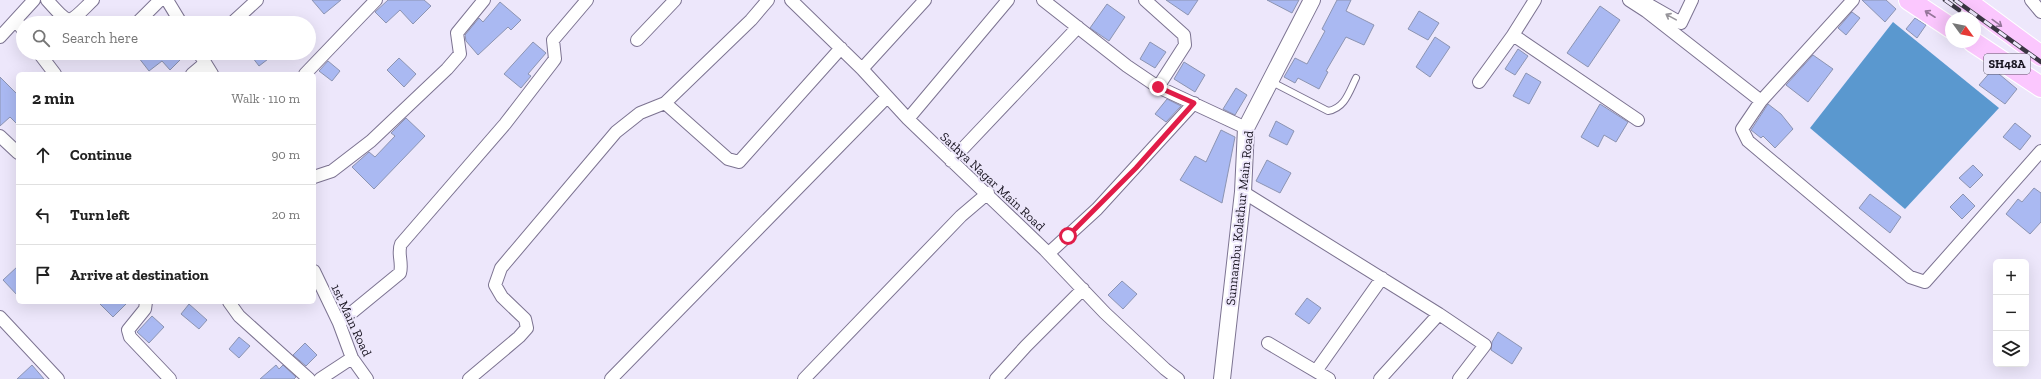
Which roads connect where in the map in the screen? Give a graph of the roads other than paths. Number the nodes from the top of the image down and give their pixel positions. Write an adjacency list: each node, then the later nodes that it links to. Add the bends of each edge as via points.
1 (34, 0): 27 (street)
2 (47, 0): 28 (street)
3 (93, 0): 29 (street)
4 (160, 0): 30 (street)
5 (167, 0): 31 (street)
6 (257, 0): 32 (street)
7 (376, 0): 49 (street)
8 (484, 0): 66 (street, via 457,33 460,54 448,69 371,141 332,171)
9 (586, 0): 77 (street, via 553,40 555,59 548,69 505,124 401,244 400,273)
10 (675, 0): 38 (street)
11 (768, 0): 57 (street, via 751,20)
12 (791, 0): 40 (street, Sathya Nagar Main Road)
13 (925, 0): 45 (street)
14 (1008, 0): 59 (street)
15 (1044, 0): 35 (street)
16 (1145, 0): 53 (street, via 1184,35 1185,45)
17 (1312, 0): 51 (street, Sunnambu Kolathur Main Road)
18 (1535, 0): 36 (street)
19 (1629, 0): 56 (street)
20 (1640, 0): 21 (street, one-way to 20, via 1681,22)
21 (1692, 0)
22 (1853, 0): 56 (street)
23 (1909, 0): 34 (main road, one-way to 23)
24 (1965, 0): 41 (main road, SH48A, one-way to 41)
25 (2031, 0): 26 (street)
26 (2041, 12)
27 (20, 16)
28 (61, 16)
29 (77, 16)
30 (144, 16)
31 (177, 16)
32 (240, 16)
33 (16, 20): 37 (street)
34 (1945, 24)
35 (1078, 27): 53 (street); 65 (street)
36 (1513, 35): 52 (street); 60 (street)
37 (0, 37)
38 (637, 40)
39 (1981, 47): 54 (main road, SH48A)
40 (841, 48): 45 (street, Sathya Nagar Main Road); 57 (street, via 739,162 728,159)
41 (2041, 56)
42 (44, 60): 46 (street)
43 (199, 60): 47 (street)
44 (203, 60): 48 (street)
45 (862, 69): 55 (street, Sathya Nagar Main Road)
46 (53, 72)
47 (193, 72)
48 (211, 72)
49 (307, 72)
50 (1356, 78): 51 (lane, via 1343,103 1337,109 1328,111)
51 (1270, 81): 61 (street, Sunnambu Kolathur Main Road)
52 (1479, 82)
53 (1158, 87): 58 (street)
54 (2041, 87)
55 (887, 97): 59 (street, Sathya Nagar Main Road); 87 (street)
56 (1761, 101): 64 (street, via 1742,129 1748,141 1910,277 1925,282)
57 (665, 103): 86 (street, via 640,113 616,132 501,268 495,285 502,297 525,319 527,328)
58 (1194, 103): 61 (street); 69 (street, via 1097,209)
59 (908, 119): 65 (street, Sathya Nagar Main Road)
60 (1638, 120)
61 (1246, 128): 67 (street, Sunnambu Kolathur Main Road)
62 (0, 136): 63 (street)
63 (16, 151)
64 (2041, 151)
65 (951, 161): 68 (street, Sathya Nagar Main Road)
66 (316, 176)
67 (1243, 192): 71 (street); 91 (street, Sunnambu Kolathur Main Road)
68 (988, 193): 69 (street, Sathya Nagar Main Road); 88 (street, via 961,216)
69 (1049, 253): 72 (street, Sathya Nagar Main Road)
70 (316, 275): 77 (street, 1st Main Road)
71 (1382, 278): 75 (street); 80 (street)
72 (1083, 290): 89 (street); 90 (street, Sathya Nagar Main Road, via 1164,369)
73 (146, 304): 82 (street, via 145,309 128,330 130,336)
74 (230, 304): 83 (street, via 239,316)
75 (1439, 314): 93 (street); 94 (street, via 1485,346)
76 (0, 317): 81 (street)
77 (339, 323): 79 (street, 1st Main Road)
78 (1268, 343): 80 (street)
79 (352, 358): 84 (street); 85 (street, 1st Main Road)
80 (1316, 371): 92 (street)
81 (58, 379)
82 (170, 379)
83 (309, 379)
84 (320, 379)
85 (367, 379)
86 (469, 379)
87 (611, 379)
88 (804, 379)
89 (996, 379)
90 (1178, 379)
91 (1222, 379)
92 (1329, 379)
93 (1380, 379)
94 (1460, 379)

